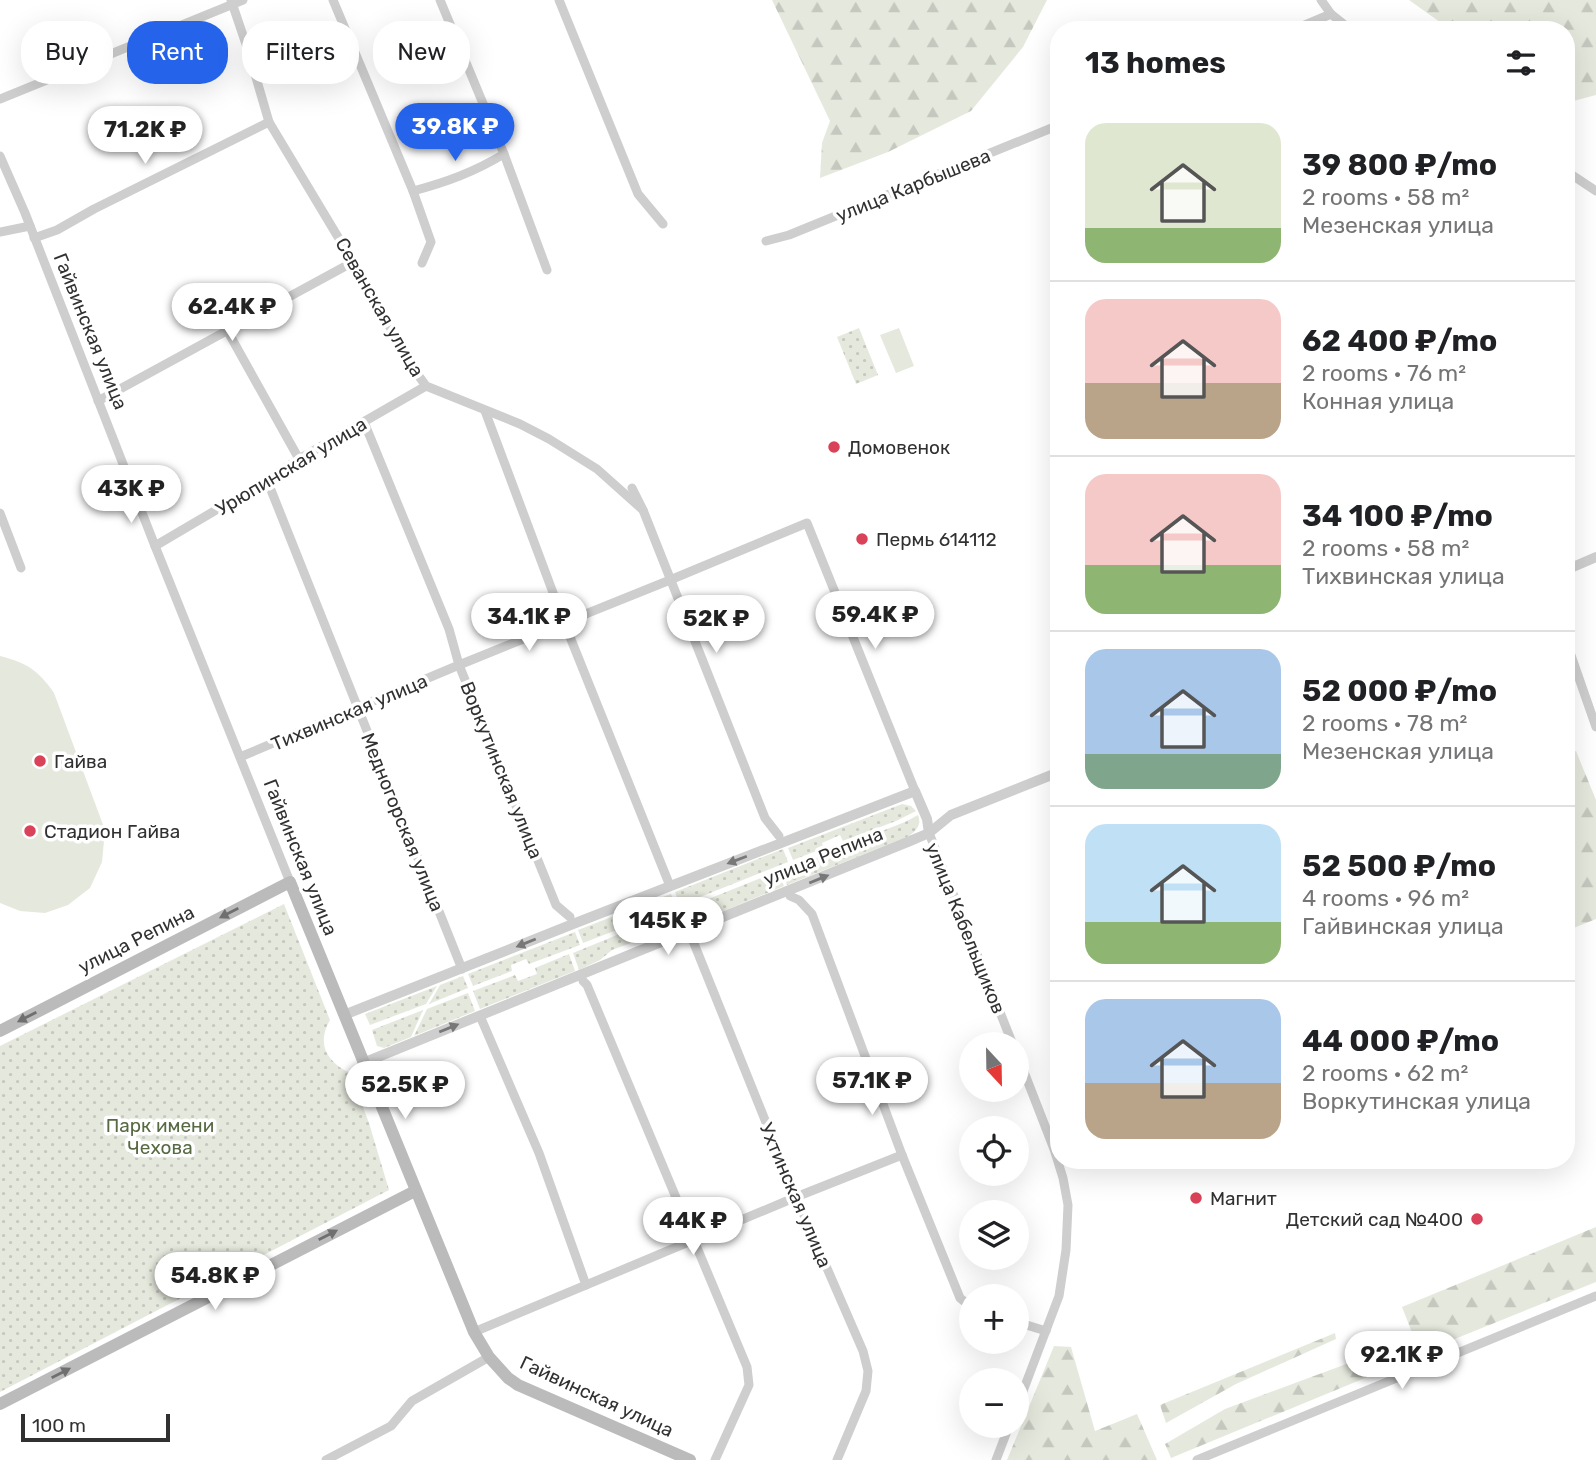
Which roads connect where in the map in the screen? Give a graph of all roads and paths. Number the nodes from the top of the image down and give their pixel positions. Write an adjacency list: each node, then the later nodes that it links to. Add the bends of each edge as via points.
1 (243, 0): 6 (street)
2 (333, 0): 16 (street)
3 (440, 0): 13 (street)
4 (559, 0): 18 (street, via 638,194)
5 (1321, 0): 7 (street)
6 (232, 2): 10 (street); 11 (street, Севанская улица)
7 (1331, 14): 8 (street); 9 (street)
8 (1314, 21)
9 (1340, 21)
10 (0, 99)
11 (269, 122): 21 (street); 23 (street, Севанская улица)
12 (1050, 129): 22 (street, улица Карбышева)
13 (504, 154): 16 (street, via 478,170); 25 (street)
14 (0, 156): 19 (street, Гайвинская улица)
15 (1575, 177): 17 (street)
16 (413, 191): 24 (street, via 431,242)
17 (1596, 191)
18 (663, 224)
19 (30, 226): 20 (street); 21 (street, Гайвинская улица)
20 (0, 232)
21 (34, 238): 28 (street, Гайвинская улица)
22 (766, 241)
23 (353, 262): 26 (street); 27 (street, Севанская улица)
24 (422, 263)
25 (547, 270)
26 (226, 330): 28 (street); 31 (street)
27 (426, 386): 29 (street, Севанская улица); 30 (street, Урюпинская улица)
28 (98, 401): 37 (street, Гайвинская улица)
29 (485, 411): 34 (street, Севанская улица, via 520,424 597,469); 42 (street)
30 (364, 422): 31 (street, Урюпинская улица); 43 (street, Воркутинская улица)
31 (299, 459): 32 (street, Урюпинская улица)
32 (267, 480): 37 (street, Урюпинская улица); 45 (street, Медногорская улица)
33 (632, 488): 34 (street)
34 (643, 510): 41 (street)
35 (0, 513): 40 (street)
36 (807, 523): 41 (street, Тихвинская улица); 49 (street, улица Кабельщиков)
37 (155, 546): 47 (street, Гайвинская улица)
38 (1596, 557): 39 (street)
39 (1575, 565)
40 (21, 568)
41 (670, 580): 42 (street, Тихвинская улица); 53 (street, via 765,818)
42 (564, 622): 43 (street, Тихвинская улица); 55 (street)
43 (459, 664): 45 (street, Тихвинская улица); 57 (street, Воркутинская улица, via 556,905)
44 (1575, 667): 46 (street)
45 (357, 708): 47 (street, Тихвинская улица); 59 (street, Медногорская улица)
46 (1596, 727)
47 (240, 757): 54 (street, Гайвинская улица)
48 (1050, 776): 51 (street, улица Репина)
49 (915, 791): 50 (street, улица Кабельщиков); 55 (street, улица Репина, one-way to 55)
50 (923, 810): 51 (street, улица Кабельщиков); 52 (street, улица Кабельщиков)
51 (951, 815): 52 (street, улица Репина)
52 (929, 833): 58 (street, улица Репина, one-way to 52); 64 (street, улица Кабельщиков)
53 (779, 836)
54 (290, 882): 61 (main road, Гайвинская улица); 63 (main road, улица Репина, one-way to 63)
55 (670, 886): 59 (street, улица Репина, one-way to 59)
56 (790, 896): 68 (street, via 812,914)
57 (570, 917)
58 (689, 931): 62 (street, улица Репина); 71 (street, Ухтинская улица)
59 (462, 969): 61 (street, улица Репина)
60 (583, 981): 72 (street)
61 (344, 1015): 65 (main road, Гайвинская улица)
62 (480, 1016): 65 (street, улица Репина, one-way to 62); 73 (street, via 538,1153)
63 (0, 1031)
64 (1008, 1032)
65 (363, 1063): 70 (main road, Гайвинская улица)
66 (1029, 1085): 67 (street)
67 (1050, 1139)
68 (902, 1155): 71 (street); 74 (street)
69 (1060, 1169): 77 (street, via 1068,1205 1066,1251 1059,1296)
70 (415, 1191): 78 (main road, Гайвинская улица); 81 (main road, one-way to 70)
71 (796, 1197): 72 (street); 86 (street, Ухтинская улица, via 868,1371 866,1391)
72 (694, 1240): 73 (street); 85 (street, via 747,1367 748,1385)
73 (586, 1285): 78 (street)
74 (959, 1296)
75 (1596, 1296): 88 (street)
76 (1029, 1326): 77 (street)
77 (1046, 1331): 80 (street)
78 (474, 1332): 79 (main road, Гайвинская улица)
79 (489, 1357): 83 (street, via 412,1401 391,1426); 84 (main road, Гайвинская улица, via 518,1385)
80 (1029, 1376)
81 (0, 1404)
82 (1004, 1438): 87 (street)
83 (326, 1460)
84 (690, 1460)
85 (715, 1460)
86 (836, 1460)
87 (996, 1460)
88 (1197, 1460)

